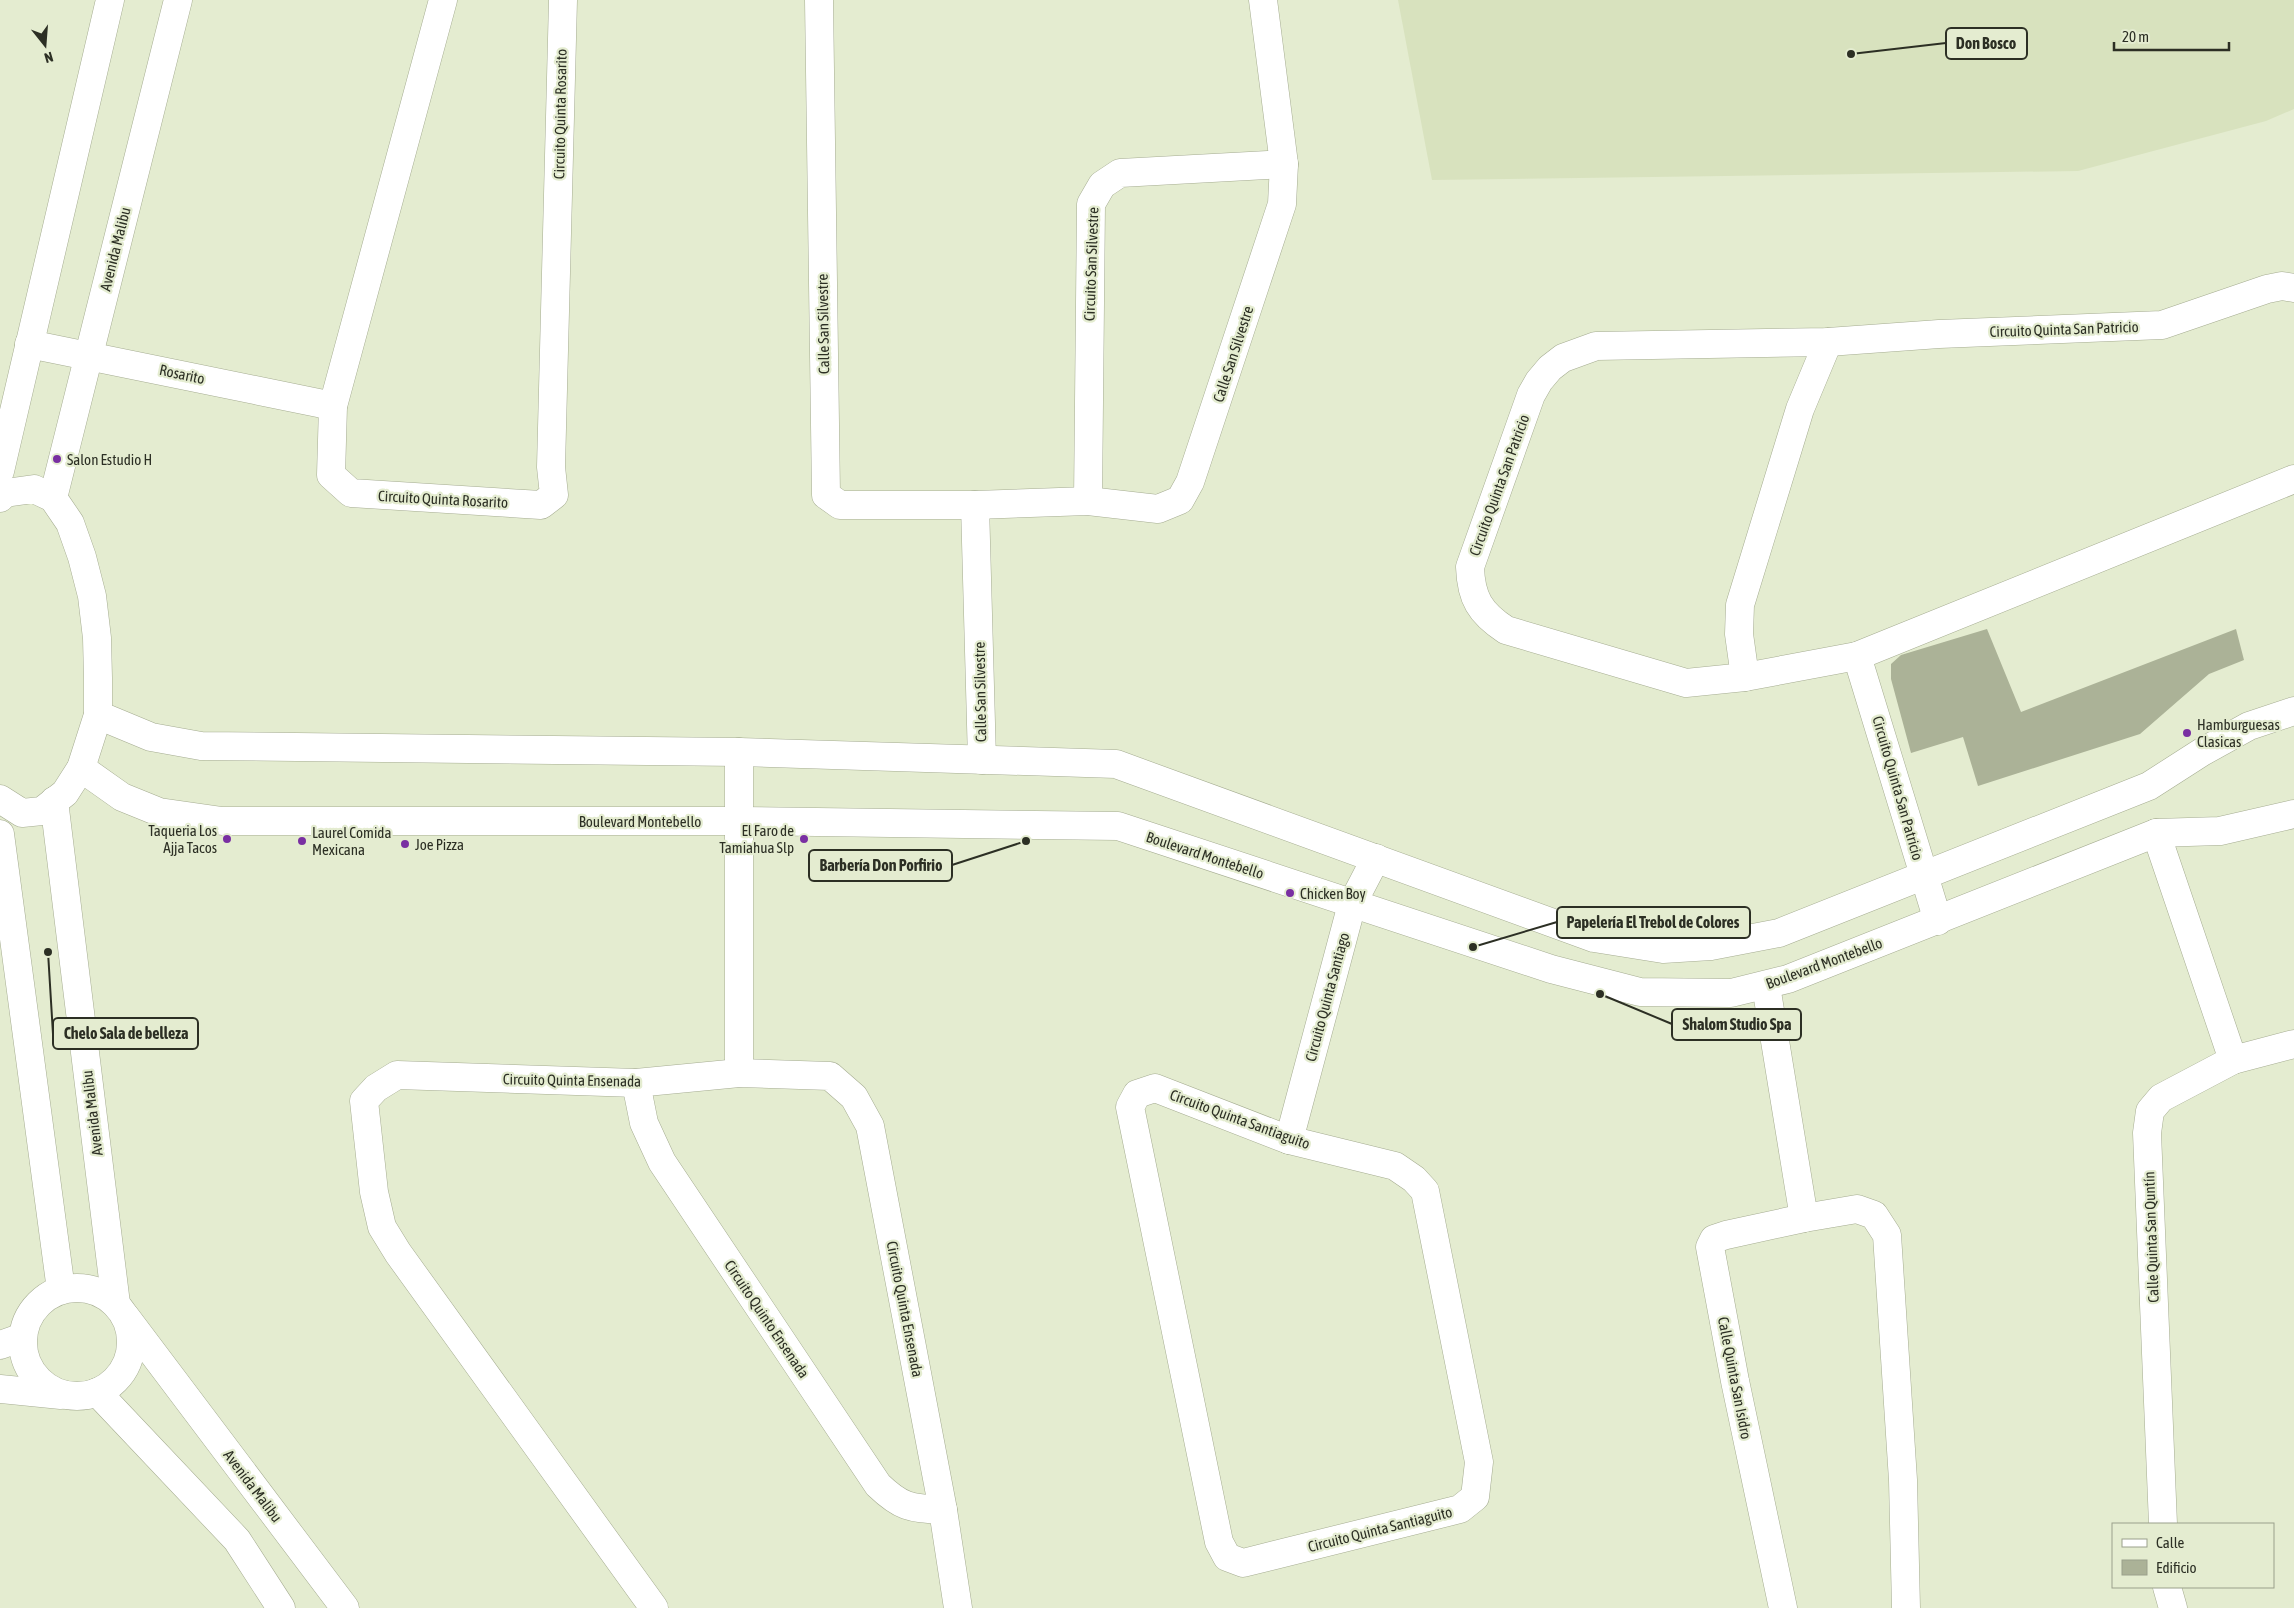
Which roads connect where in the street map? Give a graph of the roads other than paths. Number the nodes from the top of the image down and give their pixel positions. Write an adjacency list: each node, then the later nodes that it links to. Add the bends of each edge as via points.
1 (110, 0): 10 (street)
2 (178, 0): 11 (street, Avenida Malibu)
3 (443, 0): 12 (street, Circuito Quinta Rosarito)
4 (563, 0): 12 (street, Circuito Quinta Rosarito, via 552,467 554,495 540,505 351,493 331,475)
5 (819, 0): 18 (street, Calle San Silvestre, via 826,495 840,505)
6 (1263, 0): 7 (street, Calle San Silvestre)
7 (1284, 164): 17 (street, Calle San Silvestre, via 1282,204 1190,482 1180,500 1158,509); 17 (street, Circuito San Silvestre, via 1120,173 1102,185 1091,204)
8 (2294, 288): 9 (street, Circuito Quinta San Patricio, via 2267,289 2162,325)
9 (1828, 342): 20 (street, via 1800,409 1740,605 1739,634); 20 (street, Circuito Quinta San Patricio, via 1596,346 1563,358 1550,368 1531,395 1470,566 1471,584 1477,601 1484,613 1506,630 1686,683)
10 (30, 344): 11 (street, Rosarito); 13 (street)
11 (89, 355): 12 (street, Rosarito); 16 (street, Avenida Malibu)
12 (333, 406)
13 (0, 470)
14 (2294, 479): 19 (street, Circuito Quinta San Patricio)
15 (0, 498): 16 (street, via 5,493 34,489)
16 (53, 498): 22 (street, via 70,524 92,596 97,638)
17 (1088, 502): 18 (street, Calle San Silvestre)
18 (975, 505): 24 (street, Calle San Silvestre)
19 (1857, 656): 20 (street, Circuito Quinta San Patricio); 33 (street, Circuito Quinta San Patricio)
20 (1745, 677)
21 (2294, 711): 33 (street, via 2248,726 2149,786)
22 (98, 715): 23 (street, via 151,737 201,746); 25 (street)
23 (739, 752): 24 (street); 29 (street)
24 (982, 760): 32 (street, via 1116,764)
25 (81, 768): 27 (street, via 65,793); 29 (street, Boulevard Montebello, via 122,797 159,812 222,821)
26 (0, 799): 27 (street, via 22,812 42,811)
27 (54, 802): 44 (street, Avenida Malibu)
28 (2294, 814): 30 (street, Boulevard Montebello, via 2220,831)
29 (739, 821): 34 (street, Boulevard Montebello, via 1118,826); 39 (street)
30 (2156, 833): 35 (street, Boulevard Montebello); 38 (street)
31 (0, 834): 43 (street)
32 (1376, 858): 33 (street, via 1594,938 1663,949 1712,946 1779,933); 34 (street, Circuito Quinta Santiago)
33 (1923, 875): 35 (street, Circuito Quinta San Patricio)
34 (1352, 904): 36 (street, Boulevard Montebello, via 1551,969 1640,992 1731,993); 41 (street, Circuito Quinta Santiago)
35 (1938, 920): 36 (street, Boulevard Montebello)
36 (1766, 986): 42 (street)
37 (2294, 1044): 38 (street, Calle Quinta San Quntín)
38 (2233, 1060): 50 (street, Calle Quinta San Quntín, via 2161,1098 2150,1111 2147,1133)
39 (739, 1073): 40 (street, Circuito Quinta Ensenada); 49 (street, Circuito Quinta Ensenada, via 830,1076 854,1096 870,1126)
40 (636, 1083): 49 (street, Circuito Quinto Ensenada, via 644,1123 662,1162 878,1485 895,1501 916,1509); 54 (street, Circuito Quinta Ensenada, via 397,1076 376,1088 364,1101 374,1192 382,1227)
41 (1289, 1140): 41 (street, Circuito Quinta Santiaguito, via 1155,1088 1137,1094 1130,1107 1219,1542 1227,1557 1242,1563 1460,1509 1475,1497 1479,1462 1425,1190 1395,1166)
42 (1804, 1218): 56 (street, Calle Quinta San Isidro, via 1714,1239 1710,1247); 57 (street, Calle Quinta San Isidro, via 1857,1209 1874,1215 1887,1235 1903,1480)
43 (61, 1290): 44 (street, via 92,1290 104,1295); 45 (street, via 35,1308)
44 (120, 1310): 47 (street, via 130,1330 128,1361 110,1385); 53 (street, Avenida Malibu)
45 (12, 1341): 48 (street, via 39,1380 51,1390)
46 (0, 1389): 48 (street)
47 (97, 1392): 48 (street); 52 (street, via 237,1540)
48 (66, 1395)
49 (943, 1510): 55 (street, Circuito Quinta Ensenada)
50 (2162, 1523)
51 (2167, 1588): 58 (street)
52 (281, 1608)
53 (345, 1608)
54 (654, 1608)
55 (958, 1608)
56 (1783, 1608)
57 (1906, 1608)
58 (2173, 1608)

